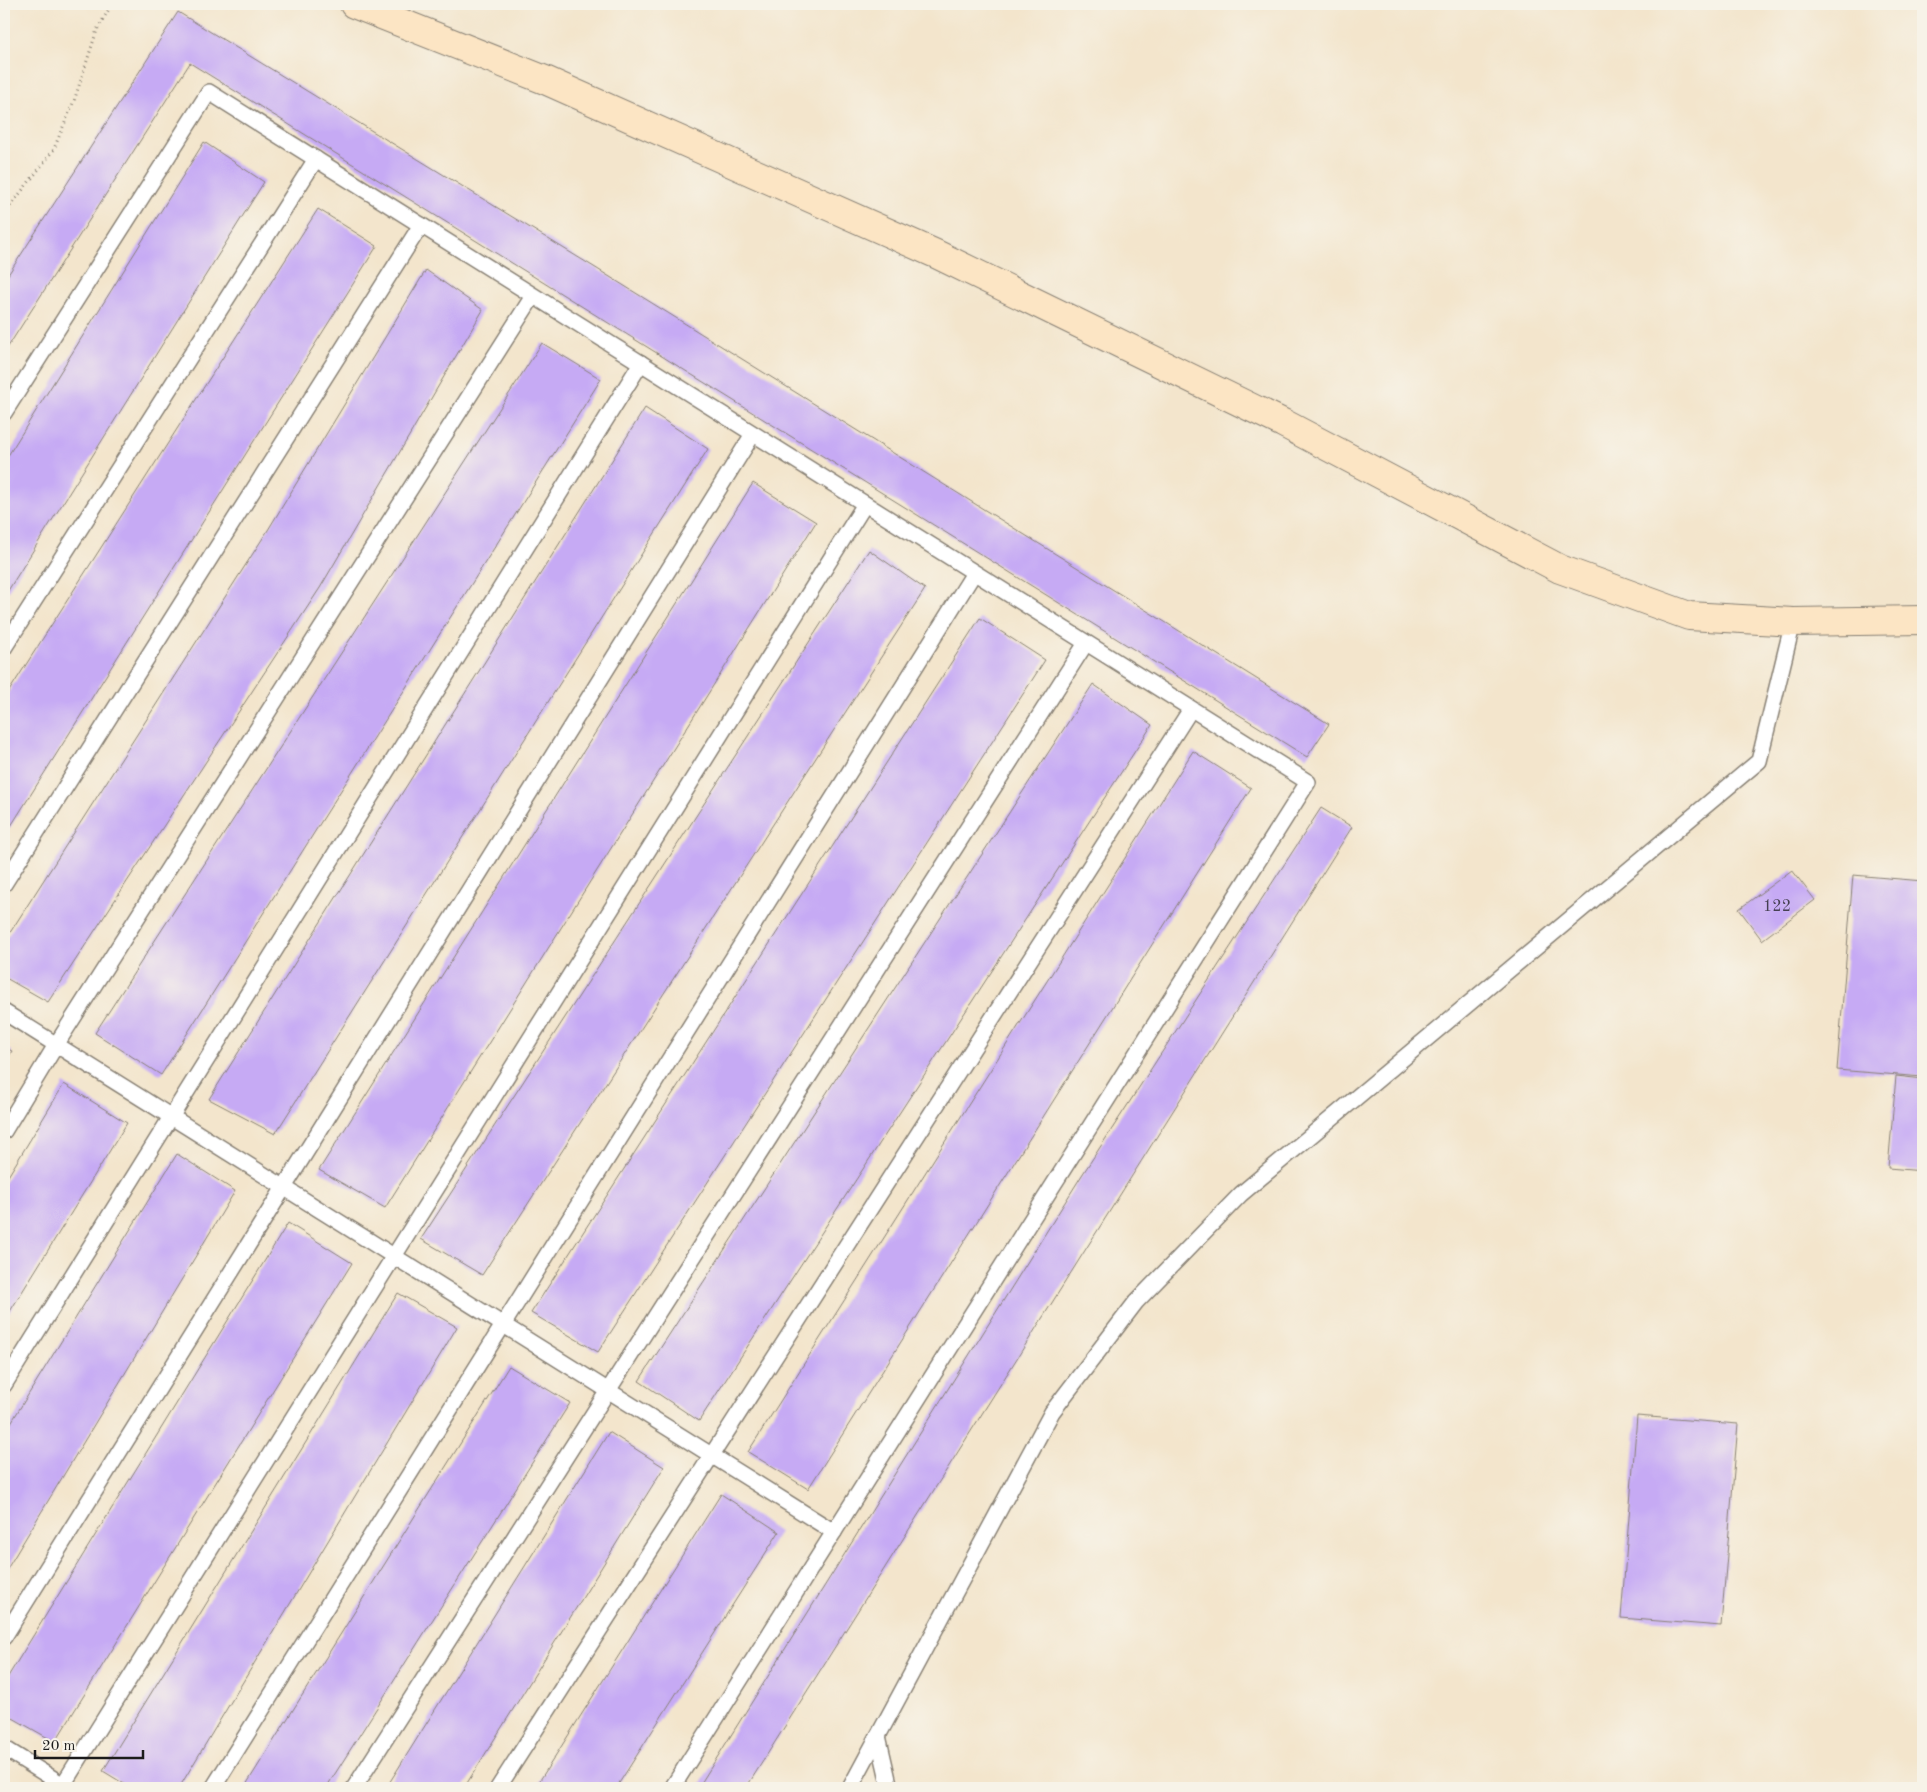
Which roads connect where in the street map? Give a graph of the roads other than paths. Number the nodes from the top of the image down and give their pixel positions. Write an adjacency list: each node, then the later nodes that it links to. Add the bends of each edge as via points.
1 (354, 4): 11 (street, via 544,80 936,254 1283,423 1560,569 1689,616)
2 (316, 159): 3 (lane); 6 (lane, via 208,92); 13 (lane)
3 (421, 225): 4 (lane); 15 (lane)
4 (533, 296): 5 (lane); 17 (lane)
5 (641, 364): 7 (lane); 18 (lane)
6 (4, 413)
7 (753, 434): 8 (lane); 20 (lane)
8 (865, 504): 9 (lane); 21 (lane)
9 (974, 573): 12 (lane); 22 (lane)
10 (1923, 620): 11 (street)
11 (1793, 622): 28 (lane, via 1759,761 1241,1194 1136,1302 1052,1412)
12 (1086, 644): 14 (lane); 24 (lane)
13 (4, 648)
14 (1191, 710): 25 (lane); 26 (lane, via 1308,782)
15 (4, 884)
16 (4, 1012): 17 (lane)
17 (56, 1044): 18 (lane); 19 (lane)
18 (171, 1116): 20 (lane); 23 (lane)
19 (4, 1131)
20 (284, 1187): 21 (lane); 27 (lane)
21 (394, 1256): 22 (lane); 30 (lane)
22 (503, 1325): 24 (lane); 31 (lane)
23 (4, 1385)
24 (608, 1391): 25 (lane); 32 (lane)
25 (712, 1456): 26 (lane); 33 (lane)
26 (834, 1532): 34 (lane)
27 (4, 1636)
28 (878, 1736): 35 (lane); 36 (lane)
29 (4, 1748): 30 (lane)
30 (64, 1787)
31 (213, 1788)
32 (354, 1788)
33 (498, 1788)
34 (672, 1788)
35 (850, 1788)
36 (890, 1788)

